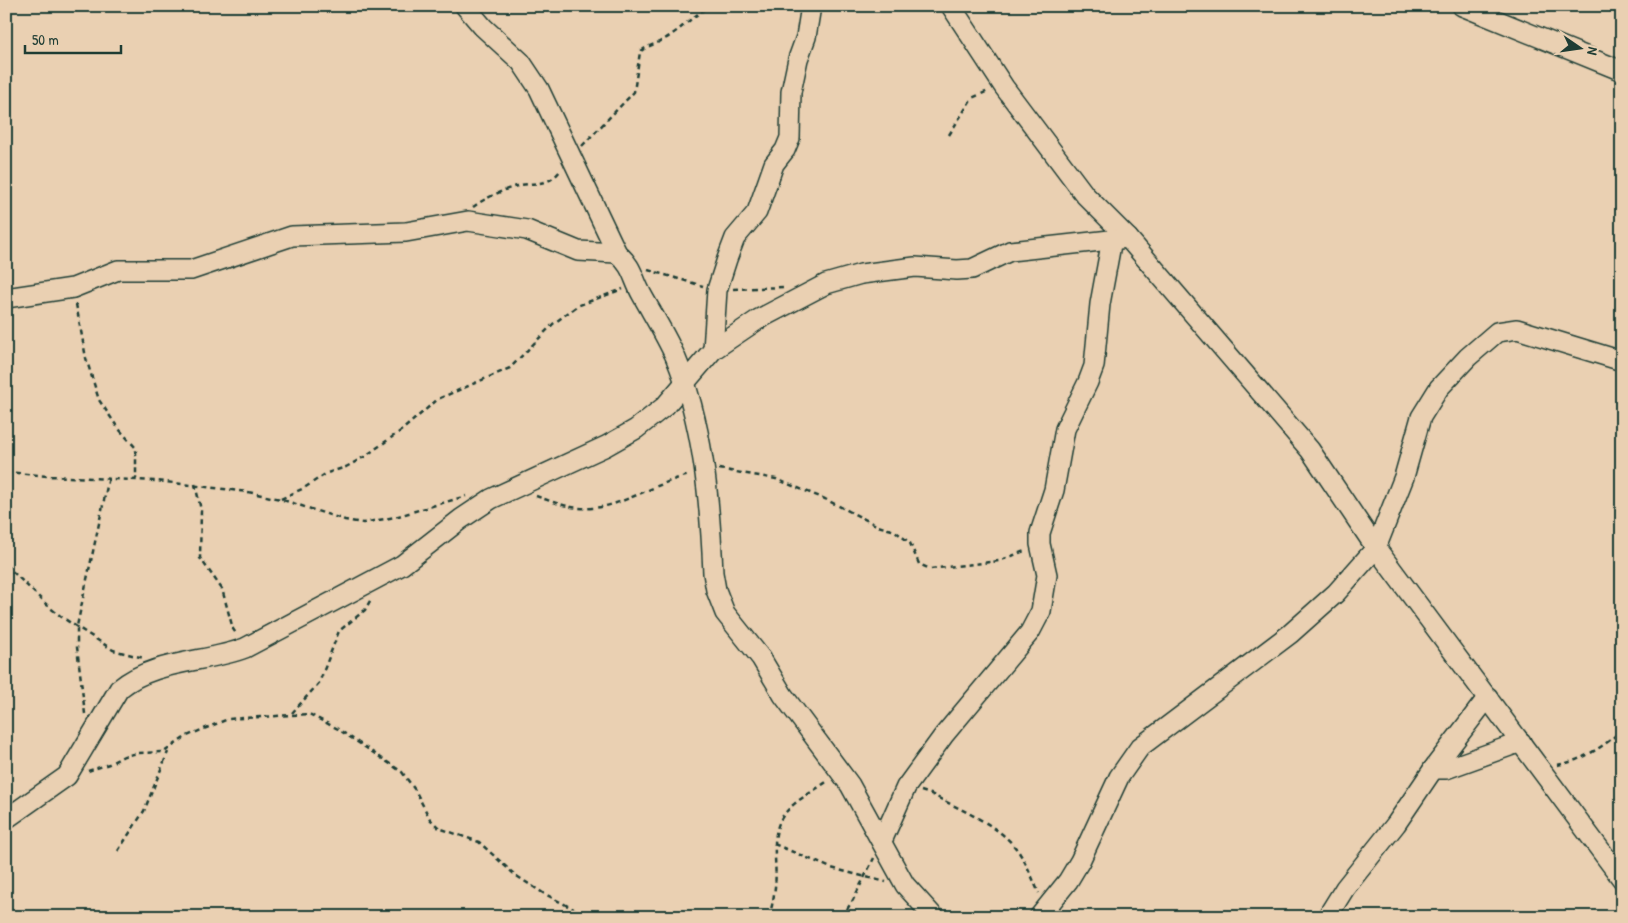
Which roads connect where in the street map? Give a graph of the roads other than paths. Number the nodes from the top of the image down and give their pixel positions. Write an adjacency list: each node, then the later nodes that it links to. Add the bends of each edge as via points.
1 (465, 6): 7 (street, via 521,62 539,89)
2 (811, 6): 9 (street, via 791,92 789,142 774,164 757,212 735,238 717,290)
3 (951, 6): 6 (street, via 1004,87)
4 (1462, 6): 5 (street)
5 (1622, 71)
6 (1120, 239): 9 (street, via 1010,251 972,269 923,266 826,284 786,304); 12 (street, via 1310,450); 17 (street, via 1100,304 1094,366 1065,429 1054,490 1040,533 1047,575 1041,611 1030,632 944,735 906,787)
7 (623, 259): 8 (street, via 578,251 527,230 468,221 406,232 292,236 191,270 118,270 73,288); 11 (street, via 659,322)
8 (6, 298)
9 (713, 350): 11 (street)
10 (1622, 361): 12 (street, via 1524,330 1508,330 1492,336 1468,356 1427,404 1404,477)
11 (685, 384): 16 (street, via 665,406 636,429 491,499 402,565 245,648 131,678 119,689 67,776); 17 (street, via 705,468 713,573 720,603 725,614 770,670 776,685 802,722 841,772)
12 (1376, 548): 13 (street); 19 (street, via 1336,594 1290,634 1140,747 1119,777 1080,861)
13 (1488, 697): 14 (street); 15 (street)
14 (1521, 742): 15 (street, via 1446,768); 18 (street)
15 (1433, 769): 21 (street)
16 (6, 819)
17 (882, 841): 20 (street, via 905,885)
18 (1622, 879)
19 (1042, 913)
20 (934, 917)
21 (1327, 917)

